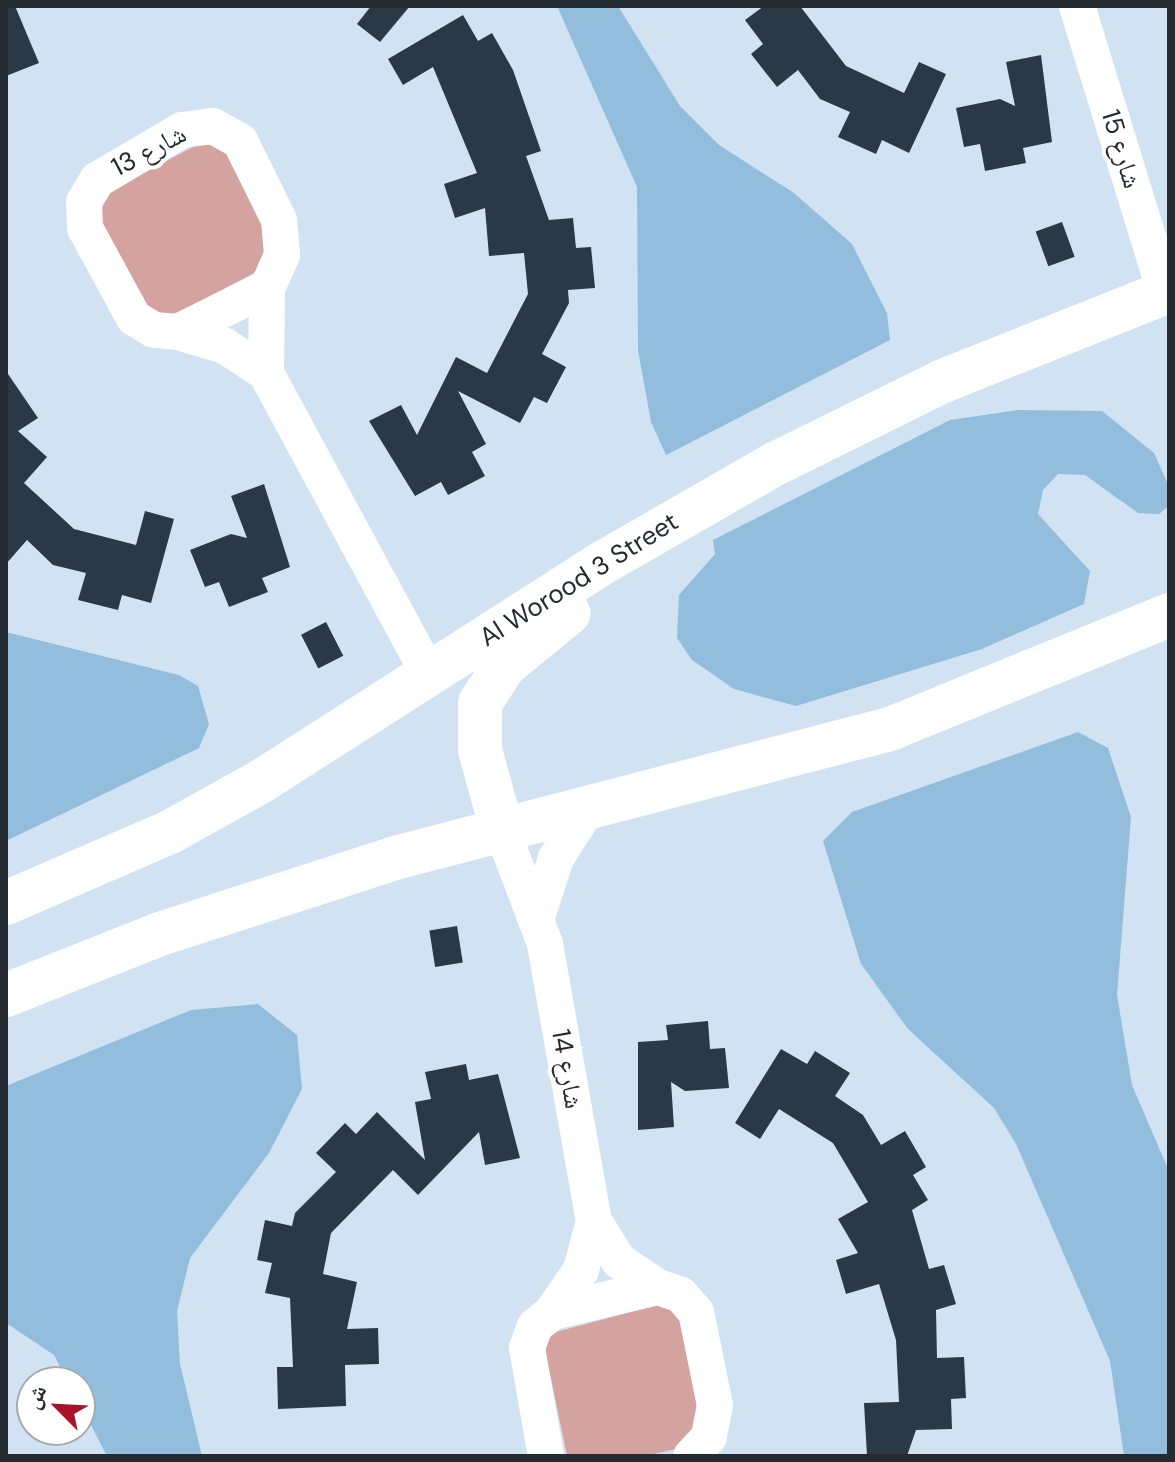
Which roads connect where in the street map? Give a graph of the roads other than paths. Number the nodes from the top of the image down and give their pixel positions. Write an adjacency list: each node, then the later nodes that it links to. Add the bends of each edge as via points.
1 (1077, 6): 3 (street, شارع 15)
2 (267, 288): 4 (street); 4 (street, شارع 13, via 283,238 240,141 213,126 182,130 97,180 83,216 134,318); 5 (street, شارع 13)
3 (1167, 292): 6 (street, Al Worood 3 Street, via 943,381)
4 (178, 332): 5 (street, شارع 13, via 225,346)
5 (266, 373): 8 (street, شارع 13)
6 (693, 509): 8 (street, Al Worood 3 Street); 10 (street, via 489,681 476,726)
7 (1169, 615): 9 (street, via 890,729)
8 (429, 675): 11 (street, Al Worood 3 Street, via 170,832)
9 (588, 808): 10 (street); 12 (street, شارع 14, via 556,858)
10 (502, 830): 12 (street, شارع 14); 13 (street, via 277,894)
11 (6, 903)
12 (537, 917): 14 (street, شارع 14)
13 (6, 995)
14 (594, 1221): 15 (street, شارع 14, via 619,1261); 16 (street, شارع 14, via 581,1270)
15 (658, 1287): 16 (street); 18 (street, شارع 14, via 681,1295 696,1312 715,1405 709,1437)
16 (552, 1312): 17 (street, شارع 14, via 535,1326 527,1348)
17 (546, 1456)
18 (691, 1456)

